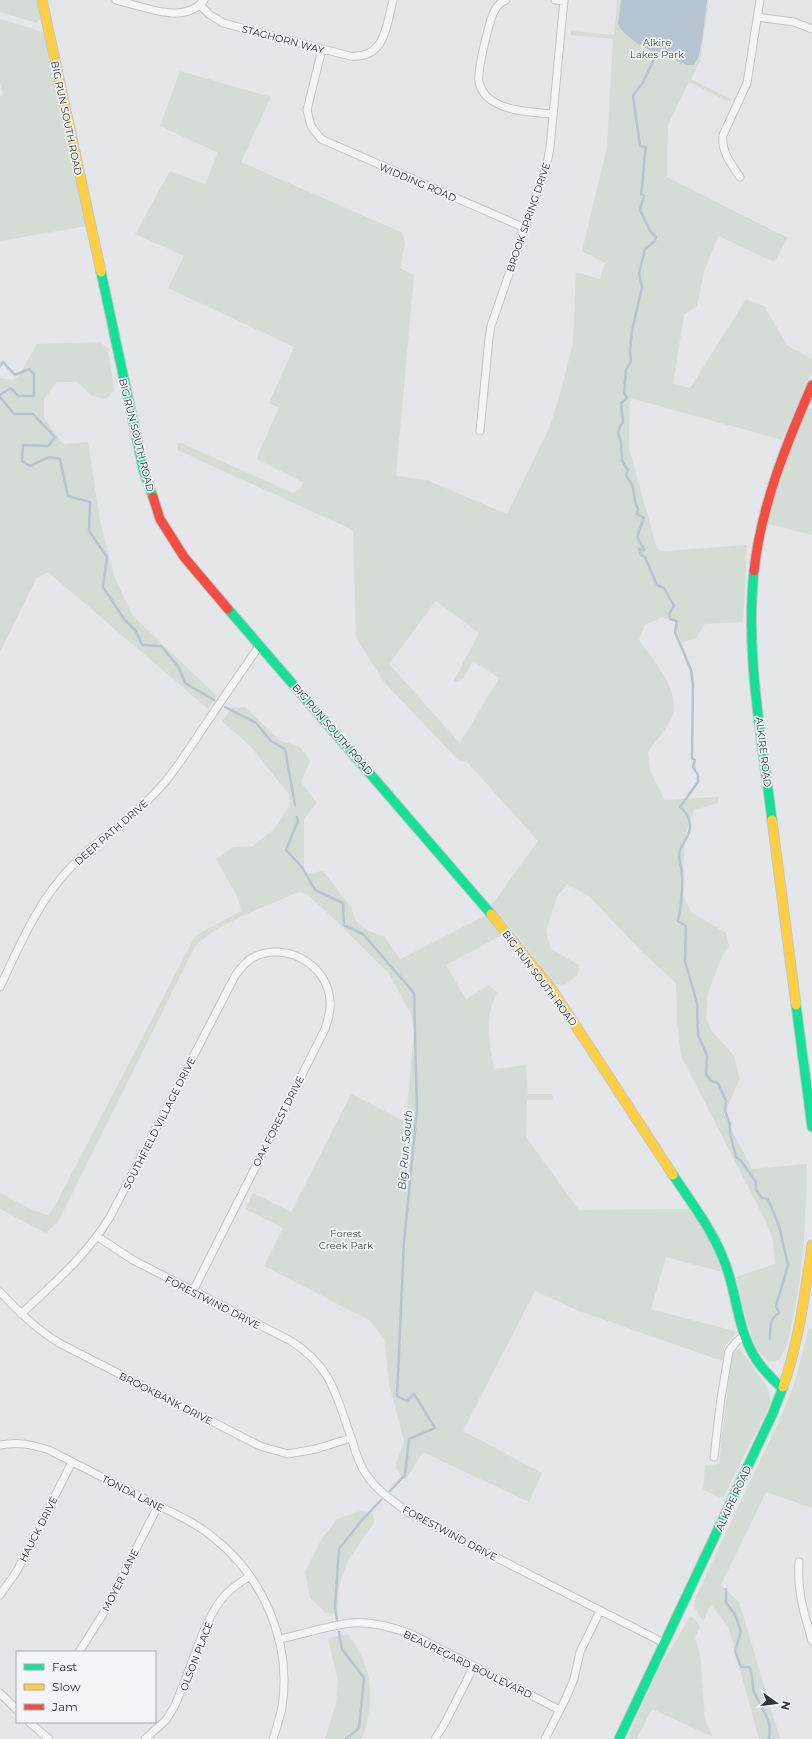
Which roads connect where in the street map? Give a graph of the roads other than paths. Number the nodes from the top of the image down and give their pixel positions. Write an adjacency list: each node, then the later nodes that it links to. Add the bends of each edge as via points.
1 (42, 0): 17 (street, BIG RUN SOUTH ROAD, via 144,472 160,520 184,557)
2 (116, 0): 8 (street, via 176,14 193,10)
3 (393, 0): 11 (street, STAGHORN WAY, via 383,36 379,46 372,53 360,57)
4 (506, 0): 12 (street, via 498,6 492,17 479,71 479,83 485,94 502,105)
5 (555, 0): 6 (street)
6 (564, 0): 12 (street, BROOK SPRING DRIVE)
7 (760, 0): 9 (street)
8 (202, 2): 11 (street, STAGHORN WAY, via 209,14 223,23)
9 (757, 17): 10 (street, via 794,22); 13 (street, via 747,83 722,136 726,156)
10 (812, 29)
11 (322, 49): 14 (street, WIDDING ROAD, via 307,110 311,126 321,139)
12 (553, 114): 14 (street, BROOK SPRING DRIVE, via 547,164)
13 (740, 177)
14 (525, 228): 16 (street, BROOK SPRING DRIVE, via 491,326)
15 (812, 385): 20 (street, ALKIRE ROAD, via 784,449 764,509 754,566 751,613 754,669)
16 (480, 431)
17 (260, 645): 19 (street, DEER PATH DRIVE, via 165,782 133,814 90,849 48,895 29,926); 27 (street, BIG RUN SOUTH ROAD, via 484,905 553,991 714,1238 730,1276)
18 (297, 956): 22 (street, SOUTHFIELD VILLAGE DRIVE, via 274,951 251,959 242,966); 24 (street, OAK FOREST DRIVE, via 309,963 326,984 330,1000 329,1015 321,1036)
19 (0, 987)
20 (810, 1089): 21 (street, ALKIRE ROAD)
21 (812, 1127)
22 (98, 1237): 24 (street, FORESTWIND DRIVE, via 133,1260); 26 (street, SOUTHFIELD VILLAGE DRIVE, via 71,1268)
23 (812, 1245): 28 (street, ALKIRE ROAD, via 800,1328)
24 (193, 1291): 29 (street, FORESTWIND DRIVE, via 291,1341 318,1362 328,1376)
25 (0, 1292): 26 (street, BROOKBANK DRIVE)
26 (21, 1314): 29 (street, BROOKBANK DRIVE, via 43,1334 61,1344 260,1446 288,1454 316,1449)
27 (745, 1335): 28 (street, BIG RUN SOUTH ROAD, via 755,1358); 31 (street, via 729,1351)
28 (782, 1388): 40 (street, ALKIRE ROAD, via 762,1438)
29 (351, 1438): 37 (street, FORESTWIND DRIVE, via 365,1473 376,1488 409,1513)
30 (0, 1444): 32 (street, TONDA LANE, via 18,1442 34,1445)
31 (714, 1457)
32 (72, 1462): 33 (street, TONDA LANE); 36 (street, HAUCK DRIVE, via 17,1571)
33 (158, 1506): 35 (street, TONDA LANE, via 213,1537); 41 (street, MOYER LANE, via 103,1614)
34 (799, 1562): 39 (street, via 798,1583)
35 (250, 1576): 38 (street, TONDA LANE, via 271,1612); 48 (street, OLSON PLACE, via 226,1594 217,1605 174,1707 166,1720)
36 (0, 1595)
37 (600, 1611): 40 (street, FORESTWIND DRIVE); 45 (street, via 580,1652 574,1679)
38 (279, 1639): 42 (street, BEAUREGARD BOULEVARD, via 351,1623 378,1624 412,1634); 49 (street, TONDA LANE, via 283,1663 282,1707)
39 (812, 1641)
40 (664, 1643): 52 (street, ALKIRE ROAD)
41 (80, 1651)
42 (474, 1666): 45 (street, BEAUREGARD BOULEVARD); 50 (street)
43 (0, 1693): 44 (street)
44 (16, 1709)
45 (560, 1710): 51 (street)
46 (30, 1723): 47 (street)
47 (49, 1739)
48 (145, 1739)
49 (273, 1739)
50 (435, 1739)
51 (545, 1739)
52 (618, 1739)

